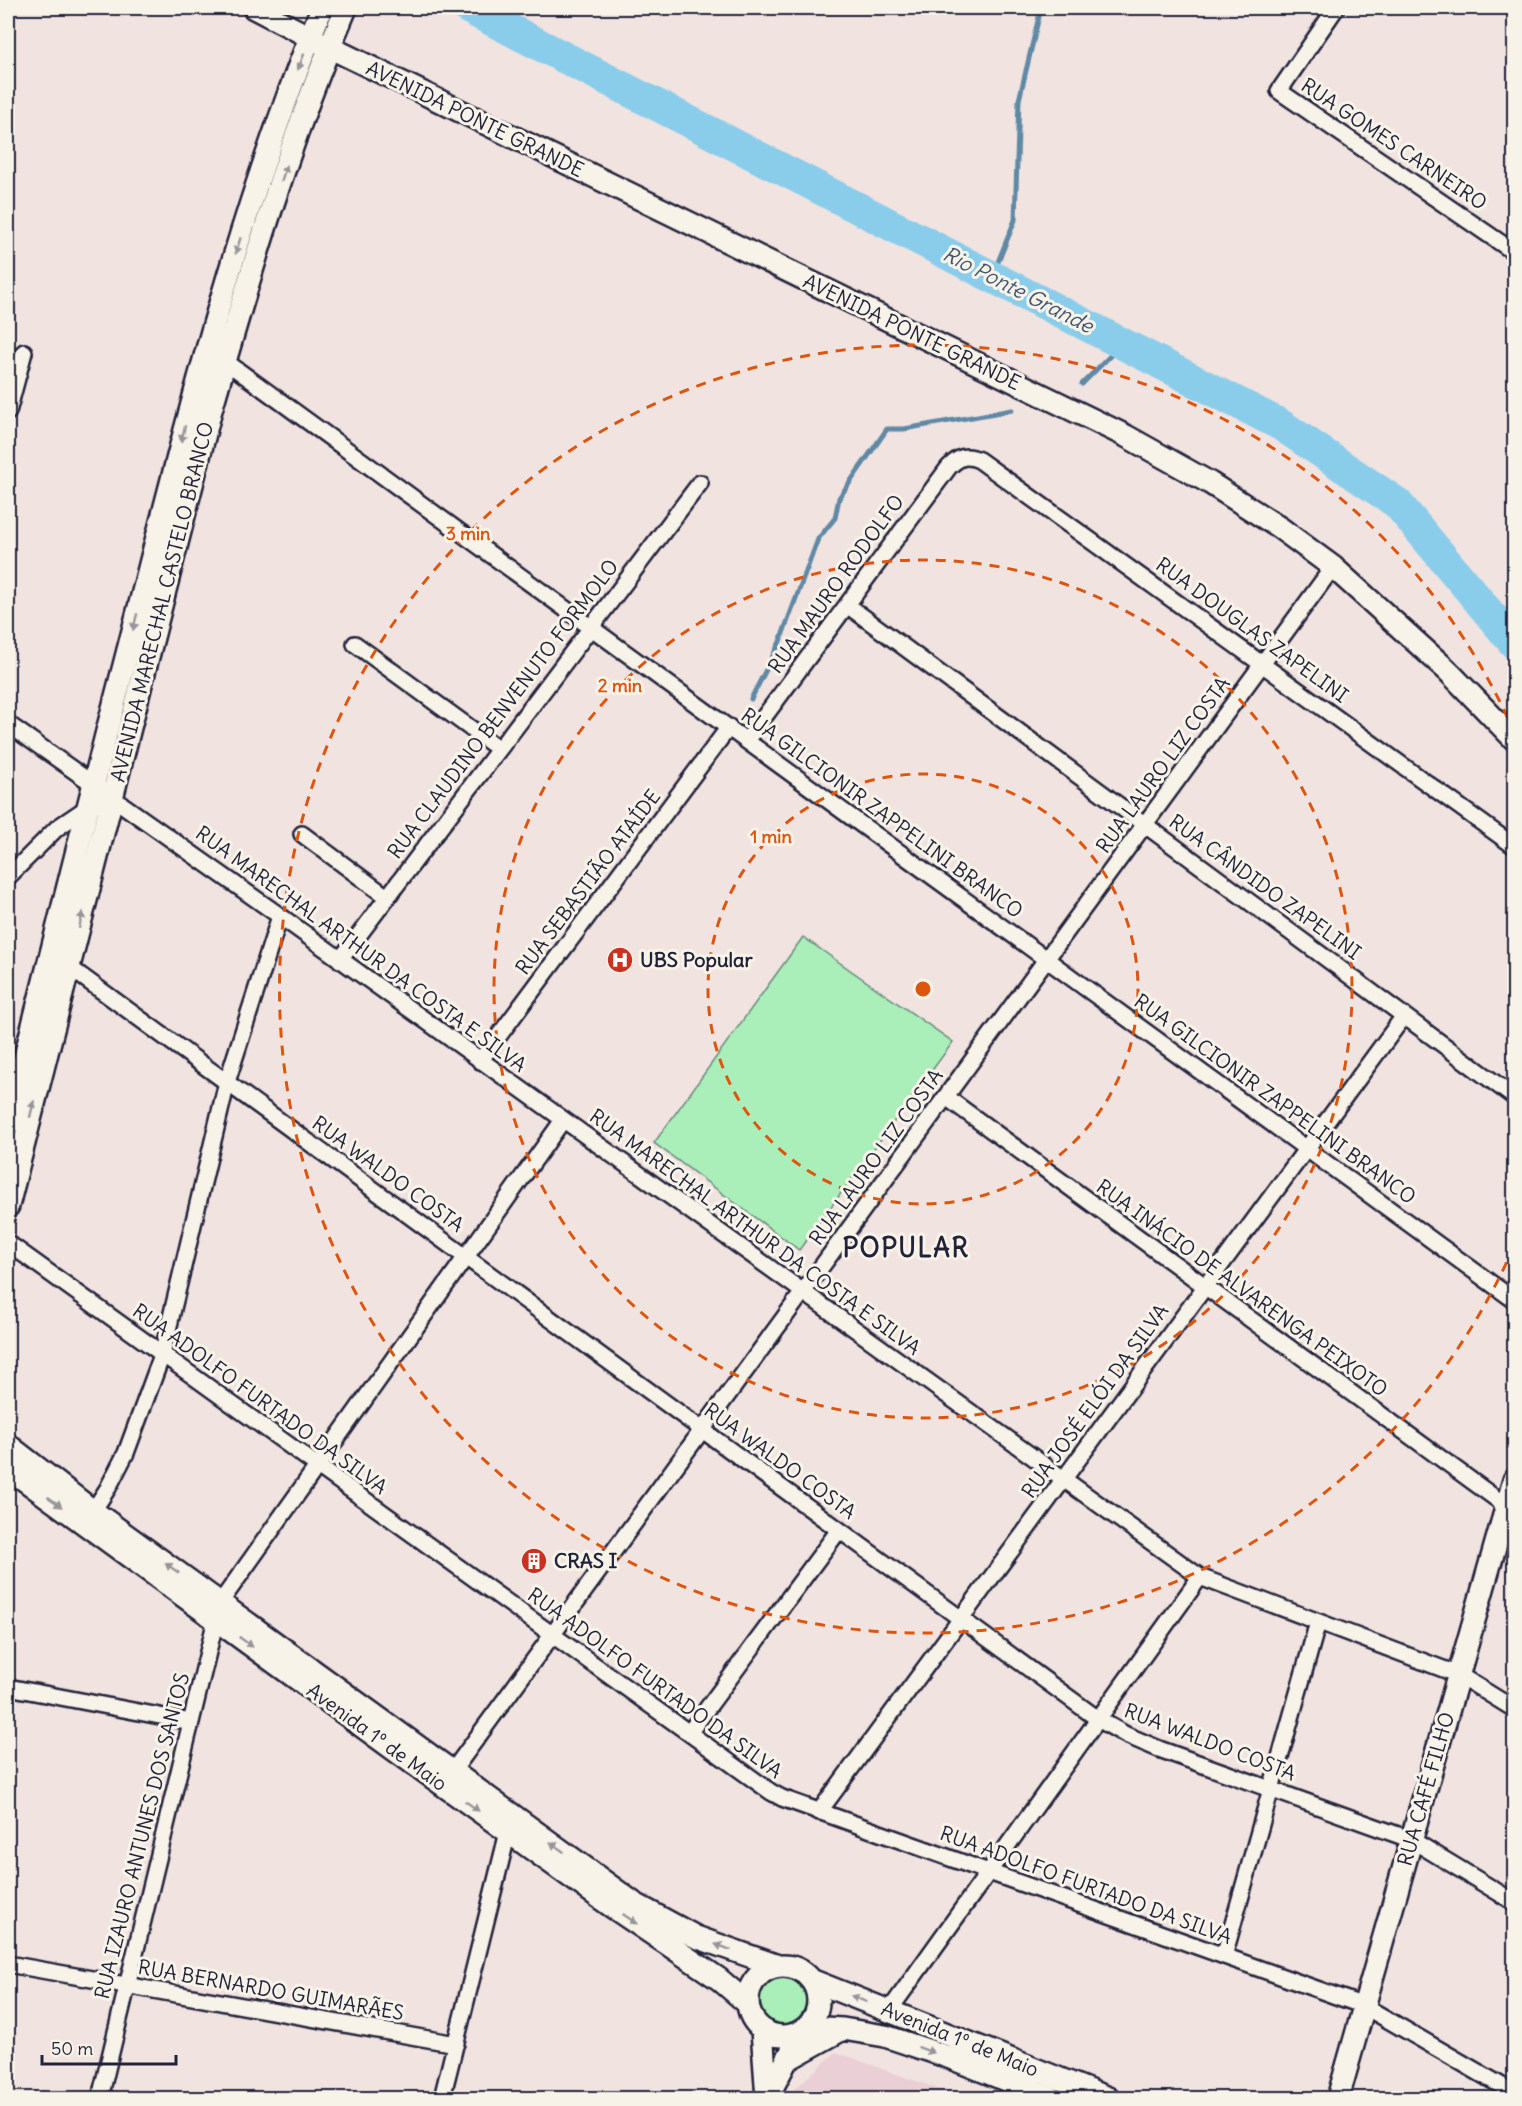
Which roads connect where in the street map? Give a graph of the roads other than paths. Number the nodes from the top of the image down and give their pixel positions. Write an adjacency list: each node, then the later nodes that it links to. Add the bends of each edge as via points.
1 (254, 8): 5 (street, AVENIDA PONTE GRANDE)
2 (322, 8): 5 (street, AVENIDA MARECHAL CASTELO BRANCO)
3 (346, 8): 6 (street, AVENIDA MARECHAL CASTELO BRANCO)
4 (1336, 8): 7 (street, RUA GOMES CARNEIRO, via 1279,91)
5 (310, 38): 6 (street, AVENIDA PONTE GRANDE); 8 (street, AVENIDA MARECHAL CASTELO BRANCO, one-way to 8, via 258,183)
6 (329, 47): 10 (street, AVENIDA MARECHAL CASTELO BRANCO, one-way to 6, via 265,230); 14 (street, AVENIDA PONTE GRANDE, via 1126,436 1210,483)
7 (1515, 252)
8 (210, 338): 10 (street); 24 (street, AVENIDA MARECHAL CASTELO BRANCO, one-way to 24)
9 (24, 352): 11 (street)
10 (225, 361): 16 (street, RUA GILCIONIR ZAPPELINI BRANCO); 25 (street, AVENIDA MARECHAL CASTELO BRANCO)
11 (8, 412)
12 (962, 456): 15 (street, RUA MAURO RODOLFO, via 949,467); 18 (street, RUA DOUGLAS ZAPELINI, via 979,460)
13 (700, 483): 16 (street, RUA CLAUDINO BENVENUTO FORMOLO)
14 (1333, 567): 18 (street, RUA LAURO LIZ COSTA); 21 (street, AVENIDA PONTE GRANDE, via 1399,625)
15 (847, 605): 22 (street, RUA MAURO RODOLFO); 27 (street, RUA CÂNDIDO ZAPELINI)
16 (591, 627): 20 (street, RUA GILCIONIR ZAPPELINI BRANCO); 23 (street, RUA CLAUDINO BENVENUTO FORMOLO)
17 (355, 644): 23 (street)
18 (1263, 664): 27 (street, RUA LAURO LIZ COSTA); 29 (street, RUA DOUGLAS ZAPELINI)
19 (8, 724): 24 (street, RUA MARECHAL ARTHUR DA COSTA E SILVA)
20 (729, 727): 22 (street, RUA GILCIONIR ZAPPELINI BRANCO); 37 (street, RUA SEBASTIÃO ATAÍDE)
21 (1515, 739)
22 (747, 740): 33 (street, RUA GILCIONIR ZAPPELINI BRANCO)
23 (499, 749): 31 (street, RUA CLAUDINO BENVENUTO FORMOLO)
24 (94, 783): 25 (street, RUA MARECHAL ARTHUR DA COSTA E SILVA); 26 (street, AVENIDA MARECHAL CASTELO BRANCO)
25 (112, 796): 26 (street); 32 (street, RUA MARECHAL ARTHUR DA COSTA E SILVA); 35 (street, AVENIDA MARECHAL CASTELO BRANCO, one-way to 25)
26 (88, 807): 30 (street, via 57,828); 42 (street, AVENIDA MARECHAL CASTELO BRANCO)
27 (1145, 825): 33 (street, RUA LAURO LIZ COSTA); 36 (street, RUA CÂNDIDO ZAPELINI)
28 (302, 834): 31 (street)
29 (1515, 846)
30 (8, 877)
31 (387, 897): 34 (street, RUA CLAUDINO BENVENUTO FORMOLO)
32 (280, 916): 34 (street, RUA MARECHAL ARTHUR DA COSTA E SILVA); 38 (street)
33 (1047, 959): 39 (street, RUA LAURO LIZ COSTA); 43 (street, RUA GILCIONIR ZAPPELINI BRANCO)
34 (340, 960): 37 (street, RUA MARECHAL ARTHUR DA COSTA E SILVA)
35 (69, 967): 38 (street, RUA WALDO COSTA); 44 (street, AVENIDA MARECHAL CASTELO BRANCO, one-way to 35)
36 (1404, 1016): 40 (street, RUA CÂNDIDO ZAPELINI); 43 (street, RUA JOSÉ ELÓI DA SILVA)
37 (480, 1061): 41 (street, RUA MARECHAL ARTHUR DA COSTA E SILVA)
38 (227, 1082): 46 (street, RUA WALDO COSTA); 50 (street)
39 (946, 1097): 47 (street, RUA INÁCIO DE ALVARENGA PEIXOTO); 48 (street, RUA LAURO LIZ COSTA)
40 (1515, 1097)
41 (563, 1120): 46 (street); 48 (street, RUA MARECHAL ARTHUR DA COSTA E SILVA)
42 (8, 1124)
43 (1307, 1148): 47 (street, RUA JOSÉ ELÓI DA SILVA); 49 (street, RUA GILCIONIR ZAPPELINI BRANCO)
44 (8, 1206)
45 (8, 1243): 50 (street, RUA ADOLFO FURTADO DA SILVA)
46 (466, 1257): 51 (street, RUA WALDO COSTA); 53 (street)
47 (1205, 1287): 55 (street, RUA JOSÉ ELÓI DA SILVA); 57 (street, RUA INÁCIO DE ALVARENGA PEIXOTO)
48 (803, 1292): 51 (street, RUA LAURO LIZ COSTA); 55 (street, RUA MARECHAL ARTHUR DA COSTA E SILVA)
49 (1515, 1299)
50 (162, 1354): 53 (street, RUA ADOLFO FURTADO DA SILVA); 58 (street, via 126,1453)
51 (702, 1430): 59 (street, RUA WALDO COSTA); 64 (street, RUA LAURO LIZ COSTA)
52 (8, 1445): 58 (street)
53 (317, 1466): 61 (street); 64 (street, RUA ADOLFO FURTADO DA SILVA)
54 (8, 1467): 61 (street, Avenida 1º de Maio, one-way to 61)
55 (1064, 1479): 60 (street, RUA MARECHAL ARTHUR DA COSTA E SILVA); 62 (street, RUA JOSÉ ELÓI DA SILVA)
56 (1515, 1480): 57 (street, RUA CAFÉ FILHO)
57 (1510, 1510): 65 (street, RUA CAFÉ FILHO)
58 (93, 1511): 61 (street, one-way to 58)
59 (839, 1530): 62 (street, RUA WALDO COSTA); 70 (street)
60 (1200, 1577): 63 (street, RUA MARECHAL ARTHUR DA COSTA E SILVA); 68 (street)
61 (218, 1611): 69 (street, RUA IZAURO ANTUNES DOS SANTOS); 71 (street, Avenida 1º de Maio); 74 (street, Avenida 1º de Maio, one-way to 74)
62 (961, 1619): 68 (street, RUA WALDO COSTA); 73 (street, RUA JOSÉ ELÓI DA SILVA)
63 (1318, 1622): 65 (street, RUA MARECHAL ARTHUR DA COSTA E SILVA); 72 (street)
64 (552, 1635): 70 (street, RUA ADOLFO FURTADO DA SILVA); 71 (street, RUA LAURO LIZ COSTA)
65 (1459, 1675): 67 (street, RUA MARECHAL ARTHUR DA COSTA E SILVA); 75 (street, RUA CAFÉ FILHO)
66 (8, 1687): 69 (street)
67 (1515, 1709)
68 (1098, 1719): 72 (street, RUA WALDO COSTA, via 1159,1749); 76 (street)
69 (191, 1722): 82 (street, RUA IZAURO ANTUNES DOS SANTOS)
70 (689, 1734): 73 (street, RUA ADOLFO FURTADO DA SILVA, via 771,1792)
71 (452, 1772): 80 (street, Avenida 1º de Maio, one-way to 71, via 696,1937 635,1904)
72 (1271, 1790): 75 (street, RUA WALDO COSTA); 78 (street)
73 (819, 1812): 76 (street, RUA ADOLFO FURTADO DA SILVA)
74 (508, 1832): 83 (street, Avenida 1º de Maio, one-way to 83, via 719,1979); 89 (street)
75 (1412, 1840): 77 (street, RUA WALDO COSTA); 84 (street, RUA CAFÉ FILHO)
76 (988, 1872): 78 (street, RUA ADOLFO FURTADO DA SILVA); 85 (street)
77 (1515, 1902)
78 (1224, 1956): 84 (street, RUA ADOLFO FURTADO DA SILVA)
79 (8, 1964): 82 (street, RUA BERNARDO GUIMARÃES)
80 (778, 1966): 81 (street, via 791,1967); 83 (street, via 759,1975 748,1993)
81 (812, 1980): 85 (street, Avenida 1º de Maio, one-way to 81); 86 (street, via 817,2010)
82 (127, 1985): 89 (street, RUA BERNARDO GUIMARÃES); 92 (street, RUA IZAURO ANTUNES DOS SANTOS)
83 (747, 2003): 88 (street)
84 (1364, 2006): 91 (street, RUA ADOLFO FURTADO DA SILVA); 97 (street, RUA CAFÉ FILHO)
85 (889, 2011): 96 (street, Avenida 1º de Maio)
86 (805, 2029): 87 (street, Avenida 1º de Maio); 88 (street, via 782,2037); 90 (street)
87 (843, 2029): 90 (street); 95 (street, Avenida 1º de Maio, one-way to 95, via 910,2044)
88 (762, 2030): 94 (street)
89 (456, 2044): 93 (street)
90 (786, 2061): 94 (street)
91 (1515, 2093)
92 (100, 2098)
93 (442, 2098)
94 (767, 2098)
95 (1052, 2098)
96 (1108, 2098)
97 (1338, 2098)

